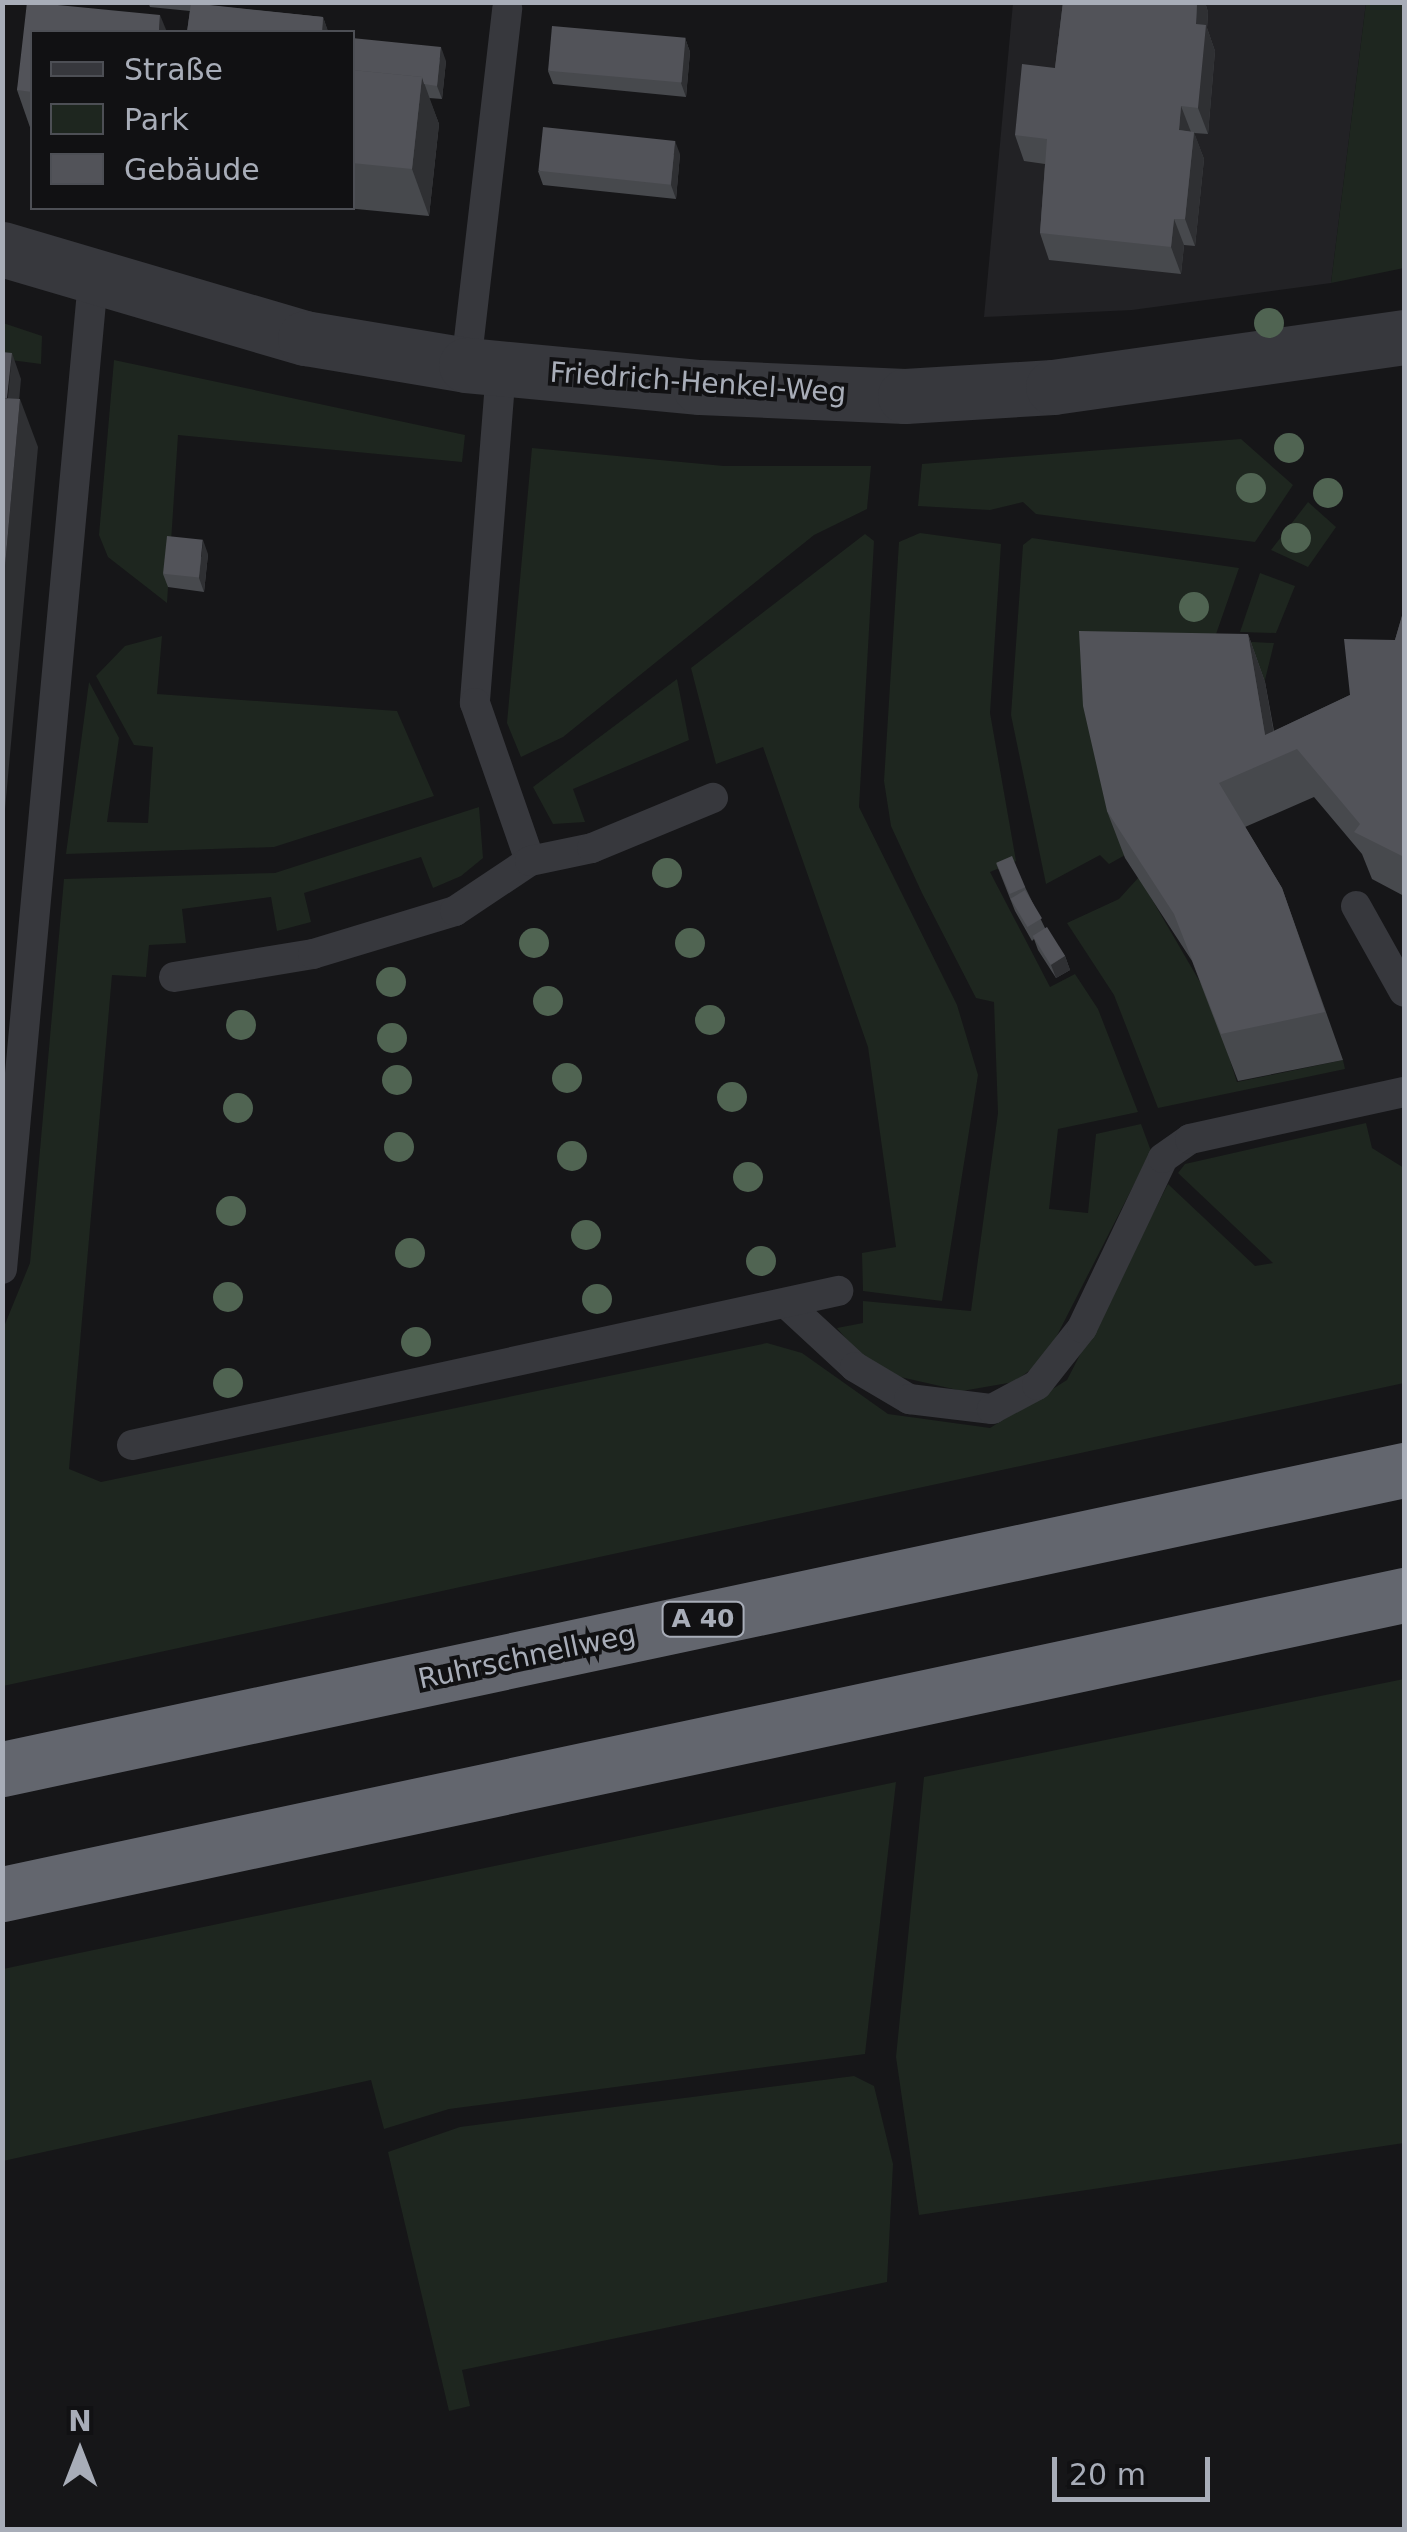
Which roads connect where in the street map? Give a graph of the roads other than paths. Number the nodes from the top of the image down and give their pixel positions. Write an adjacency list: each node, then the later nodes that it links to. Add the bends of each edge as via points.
1 (507, 8): 5 (lane)
2 (2, 250): 3 (street, Friedrich-Henkel-Weg)
3 (92, 280): 5 (street, Friedrich-Henkel-Weg, via 305,338); 11 (lane)
4 (1404, 338): 5 (street, Friedrich-Henkel-Weg, via 1193,372 905,396)
5 (484, 368): 7 (lane, via 475,703)
6 (713, 798): 7 (lane, via 592,848)
7 (530, 861): 9 (lane, via 456,911 313,954)
8 (1356, 906): 10 (lane)
9 (174, 978)
10 (1404, 992)
11 (11, 1056): 13 (lane)
12 (1404, 1092): 15 (lane, via 1190,1139 1163,1158 1082,1328 1038,1385 992,1409 909,1399 856,1367)
13 (2, 1269)
14 (838, 1291): 15 (lane)
15 (790, 1307): 16 (lane)
16 (132, 1444)
17 (1404, 1470): 19 (highway, Ruhrschnellweg / A 40)
18 (1404, 1595): 20 (highway)
19 (2, 1769)
20 (2, 1894)

